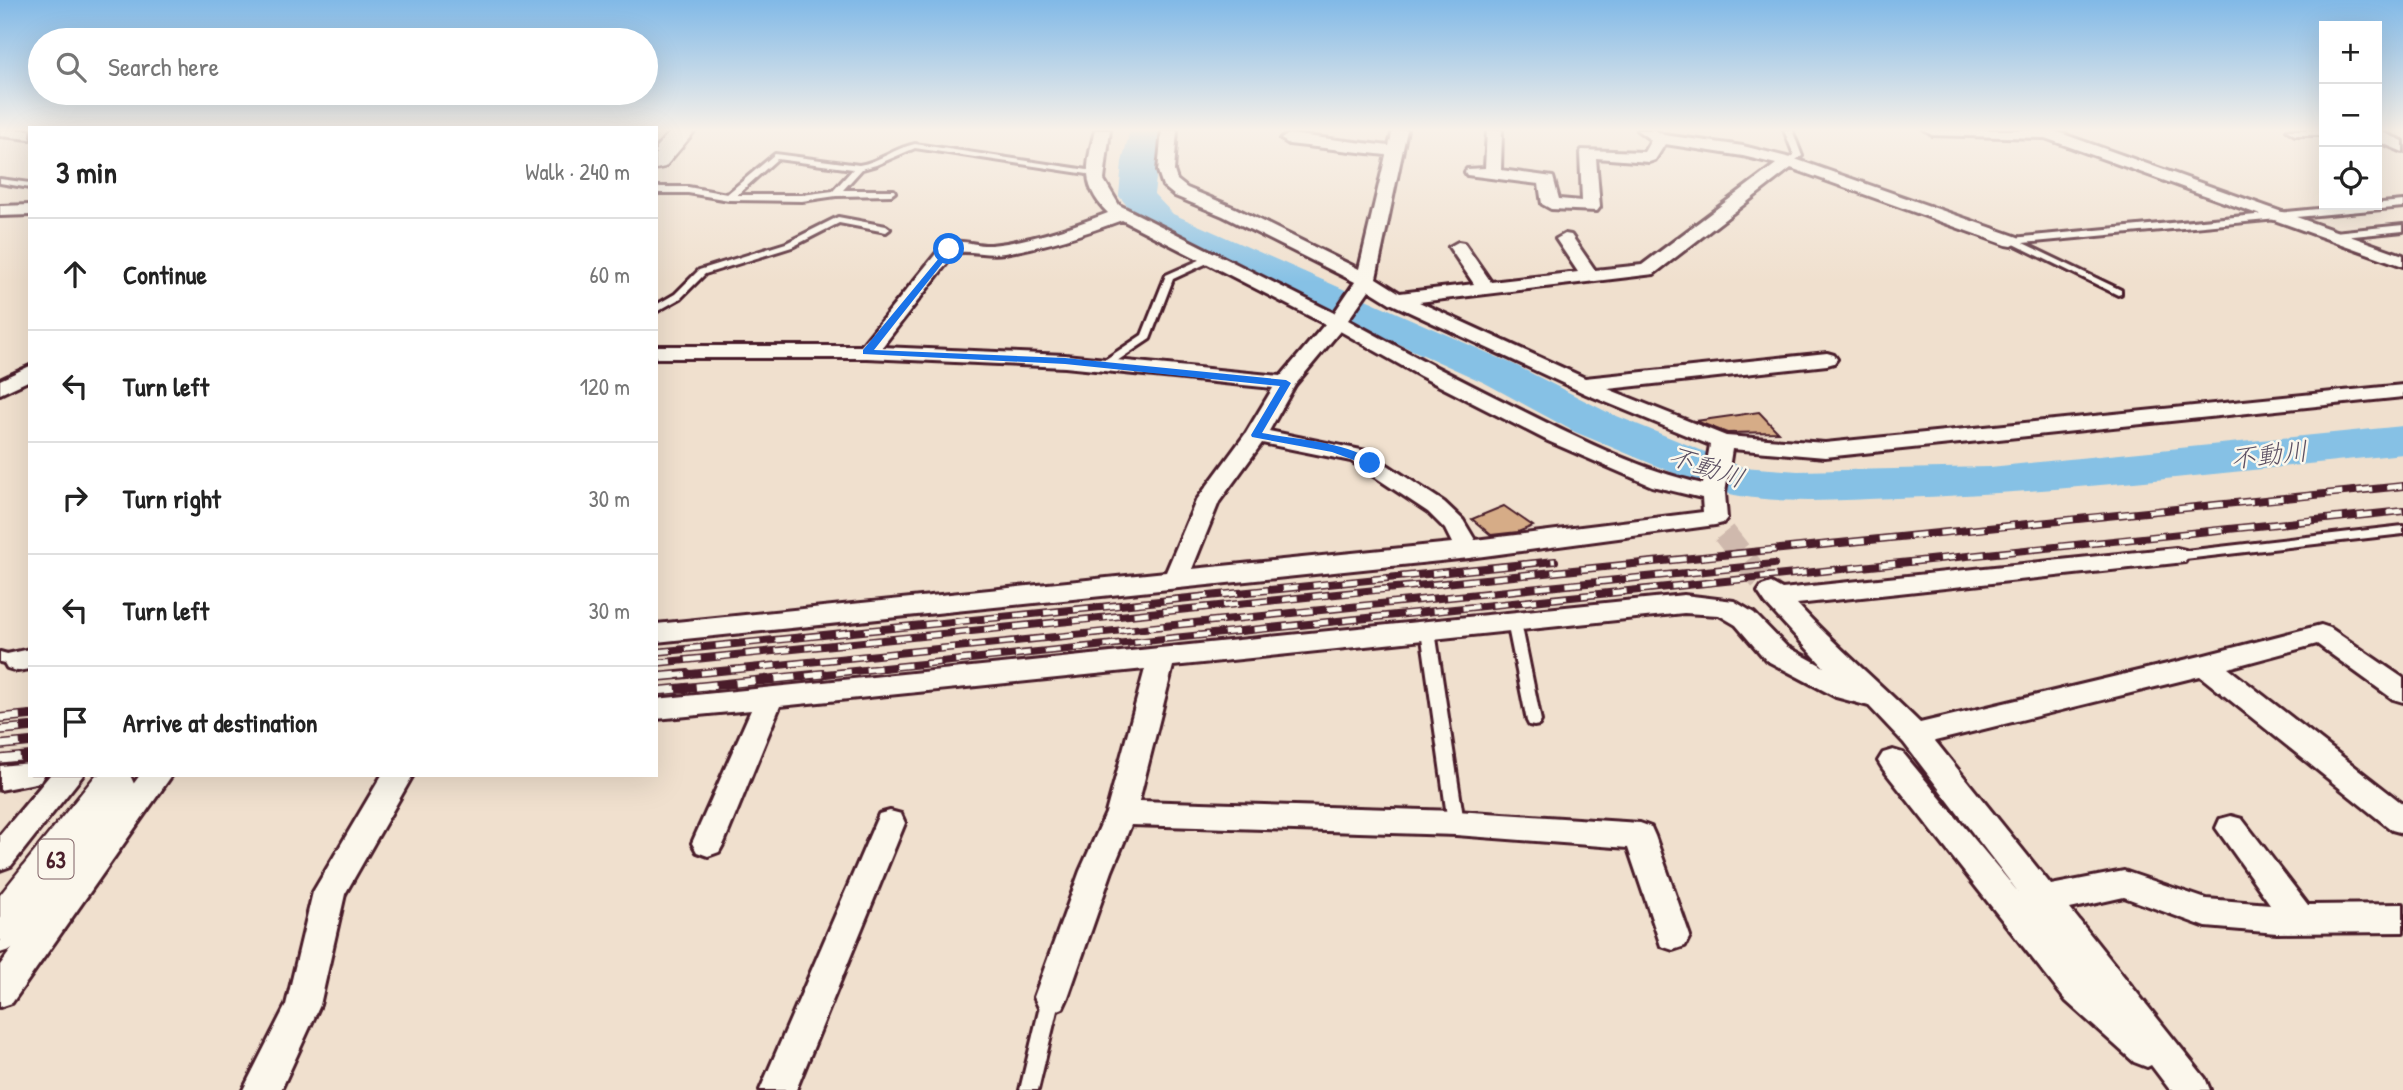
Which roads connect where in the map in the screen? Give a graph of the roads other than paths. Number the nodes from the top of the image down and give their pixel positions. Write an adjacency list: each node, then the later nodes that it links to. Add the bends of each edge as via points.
1 (0, 181): 12 (lane)
2 (747, 181): 16 (lane)
3 (847, 181): 15 (lane)
4 (1094, 181): 20 (street, via 1113,209)
5 (1169, 181): 31 (street, via 1181,192)
6 (1387, 181): 31 (street)
7 (1548, 181): 8 (street, via 1551,204 1591,207)
8 (1590, 181)
9 (1764, 181): 30 (street, via 1647,270)
10 (1842, 181): 26 (street)
11 (2185, 181): 21 (street)
12 (28, 186)
13 (658, 190): 16 (lane)
14 (891, 192): 15 (lane)
15 (836, 193): 16 (lane, via 802,198)
16 (729, 197)
17 (2403, 204): 21 (lane)
18 (0, 211): 19 (street)
19 (28, 211)
20 (1123, 214): 28 (street); 38 (street, via 988,250 948,246)
21 (2283, 216): 24 (street); 26 (lane)
22 (2403, 228): 24 (lane)
23 (886, 229): 35 (lane, via 838,220 789,245 702,272)
24 (2334, 235): 29 (street)
25 (1565, 239): 30 (street)
26 (2012, 241): 33 (lane)
27 (1458, 247): 32 (street)
28 (1211, 258): 36 (street); 40 (lane, via 1169,276 1146,337)
29 (2403, 261)
30 (1590, 277): 32 (street)
31 (1366, 280): 34 (street); 36 (street)
32 (1486, 289): 34 (street)
33 (2118, 292)
34 (1397, 299): 43 (street)
35 (658, 308)
36 (1337, 322): 42 (street); 48 (street, via 1427,372 1660,481)
37 (658, 352): 38 (street)
38 (867, 352): 40 (street)
39 (1827, 359): 43 (street)
40 (1104, 365): 42 (street)
41 (28, 373): 44 (street)
42 (1286, 383): 46 (street)
43 (1582, 385): 47 (street)
44 (0, 388)
45 (2403, 391): 47 (street, via 1825,450)
46 (1256, 435): 50 (street, via 1358,456 1436,507); 52 (street, via 1208,500)
47 (1722, 442): 48 (street)
48 (1717, 515): 50 (street, via 1646,530)
49 (2403, 530): 51 (lane)
50 (1469, 550): 52 (street)
51 (2176, 556): 60 (street, via 1773,595 1825,652)
52 (1175, 580): 55 (street)
53 (1514, 622): 54 (street); 60 (street, via 1684,604 1725,607 1745,619 1776,653 1846,690); 62 (lane)
54 (1428, 631): 56 (street); 74 (lane)
55 (658, 633)
56 (1161, 659): 59 (street); 71 (street)
57 (2205, 665): 58 (street, via 2321,634); 63 (street); 72 (street)
58 (2403, 692)
59 (771, 698): 61 (street); 76 (street)
60 (1878, 698): 63 (street)
61 (658, 709)
62 (1534, 721)
63 (1914, 735): 78 (street)
64 (1893, 761): 78 (street, via 2078,990 2192,1090)
65 (28, 774): 69 (street)
66 (66, 777): 77 (street)
67 (156, 777): 83 (street)
68 (397, 777): 85 (street, via 329,892 303,1005)
69 (0, 778)
70 (113, 786): 81 (main road, 63)
71 (1121, 813): 74 (street); 84 (street)
72 (2403, 821)
73 (890, 822): 86 (street)
74 (1456, 822): 82 (street, via 1640,836)
75 (2231, 828): 80 (street)
76 (708, 843)
77 (0, 857)
78 (2042, 901): 80 (street, via 2124,884 2206,913)
79 (2403, 918): 80 (street)
80 (2300, 919)
81 (0, 932)
82 (1673, 936)
83 (0, 992)
84 (1051, 997): 87 (lane)
85 (261, 1090)
86 (778, 1090)
87 (1029, 1090)

